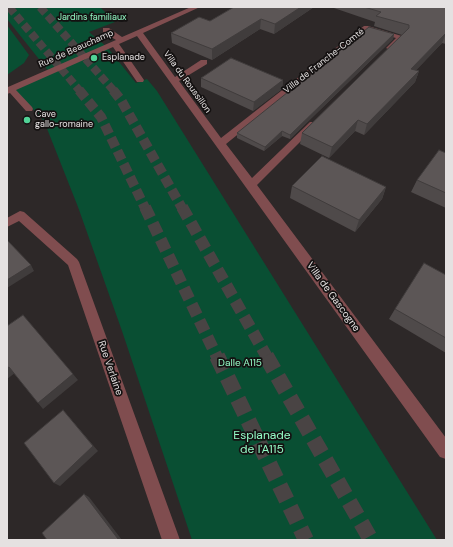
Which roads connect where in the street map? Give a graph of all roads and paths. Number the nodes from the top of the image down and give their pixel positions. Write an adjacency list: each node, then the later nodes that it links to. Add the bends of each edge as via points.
1 (197, 7): 3 (street, Rue de Beauchamp)
2 (106, 30): 4 (street)
3 (139, 33): 4 (street, Rue de Beauchamp); 8 (street, Villa du Roussillon)
4 (118, 42): 7 (street); 9 (street, Rue de Beauchamp)
5 (384, 54): 12 (street, Villa de Franche-Comté, via 401,37 366,27)
6 (204, 62): 8 (street)
7 (140, 80)
8 (174, 81): 12 (street, Villa du Roussillon)
9 (9, 90): 10 (street)
10 (29, 109)
11 (320, 117): 13 (street)
12 (220, 144): 13 (street, Villa de Gascogne)
13 (250, 185): 15 (street, Villa de Gascogne)
14 (7, 223): 16 (street, Rue Verlaine, via 20,215 73,262)
15 (446, 451)
16 (171, 540)

